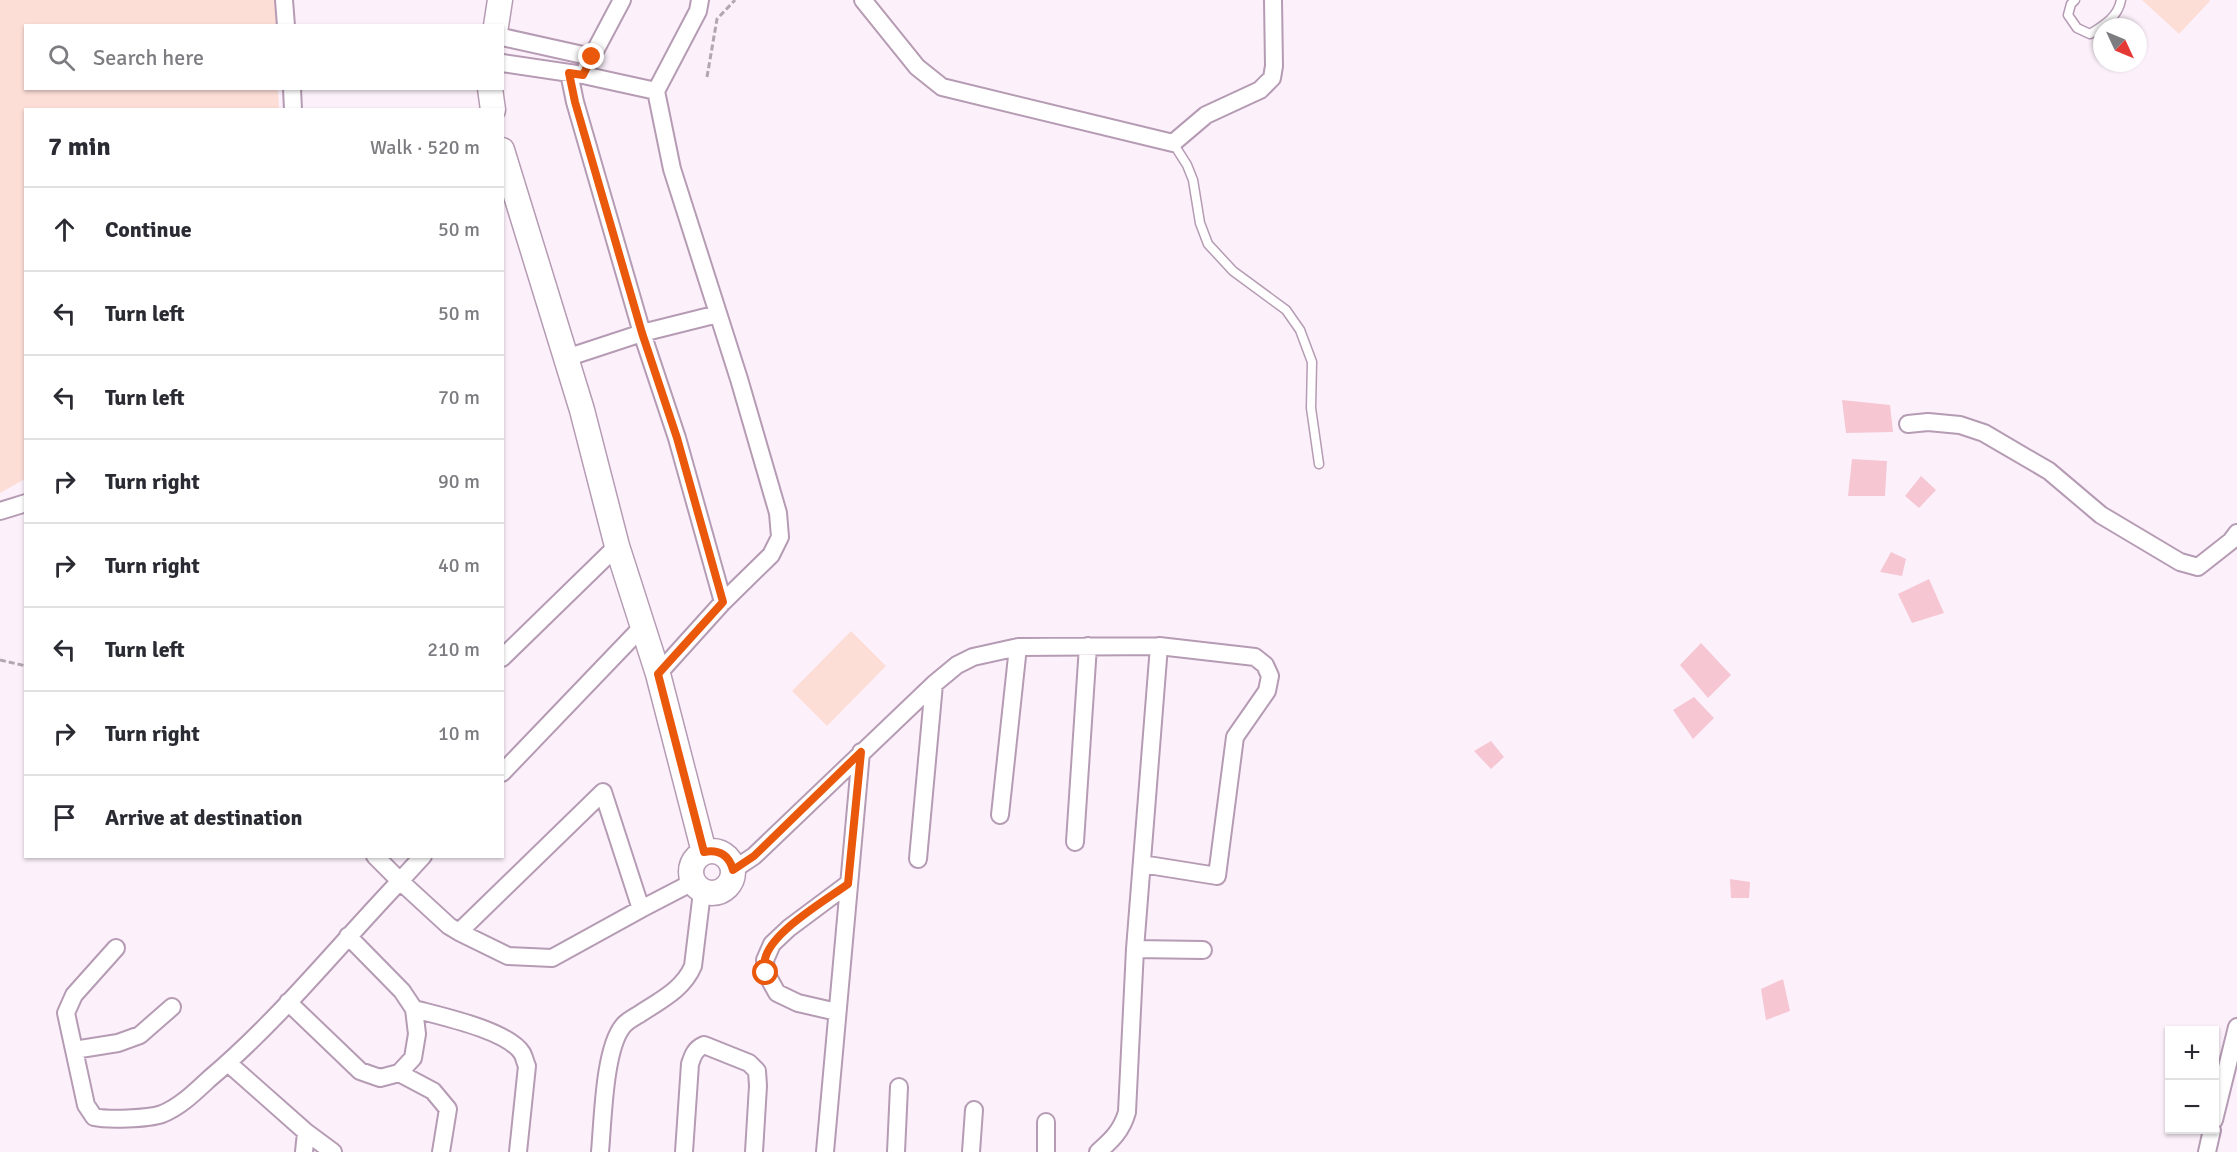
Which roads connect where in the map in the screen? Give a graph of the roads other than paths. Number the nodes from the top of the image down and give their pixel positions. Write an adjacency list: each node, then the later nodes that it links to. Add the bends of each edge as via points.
1 (284, 0): 9 (street)
2 (500, 0): 10 (street)
3 (622, 0): 12 (street)
4 (700, 0): 17 (street)
5 (862, 0): 20 (street, via 917,67 942,87)
6 (1273, 0): 20 (street, via 1272,78 1260,90 1206,115)
7 (2075, 0): 8 (lane, via 2068,15 2077,28 2090,34 2107,23)
8 (2121, 0)
9 (286, 24)
10 (496, 24)
11 (504, 37): 12 (street)
12 (592, 57): 14 (street)
13 (504, 63): 14 (street)
14 (576, 74): 17 (street); 23 (street, via 575,102)
15 (292, 90): 18 (street)
16 (490, 90): 19 (street)
17 (656, 91): 22 (street, via 672,169)
18 (293, 108)
19 (493, 108)
20 (1173, 143): 26 (lane, via 1193,180 1208,244 1233,271 1286,310 1300,330 1312,362 1311,408)
21 (504, 156): 24 (street)
22 (718, 314): 23 (street); 31 (street, via 778,513 780,537 771,555)
23 (642, 333): 24 (street); 31 (street, via 677,438)
24 (566, 358): 30 (street)
25 (1908, 424): 29 (street, via 1960,425 1984,433 2049,471 2101,515 2180,562 2198,567)
26 (1319, 464)
27 (24, 504): 28 (street)
28 (0, 511)
29 (2237, 533)
30 (617, 546): 32 (street); 36 (street)
31 (723, 602): 37 (street)
32 (642, 627): 37 (street); 40 (street)
33 (1088, 646): 34 (street); 35 (street); 42 (street)
34 (1159, 646): 47 (street); 47 (street, via 1255,657 1270,676 1267,691 1235,737 1217,876)
35 (1018, 647): 38 (street, via 973,657); 41 (street)
36 (504, 655)
37 (658, 674): 43 (street)
38 (933, 684): 39 (street); 46 (street)
39 (861, 752): 48 (street, via 754,856); 50 (street)
40 (504, 771)
41 (1000, 816)
42 (1075, 842)
43 (704, 852): 48 (street, via 725,855); 51 (street, via 693,861 690,875)
44 (377, 858): 49 (street)
45 (421, 858): 49 (street)
46 (918, 859)
47 (1142, 864): 56 (street)
48 (733, 870): 51 (street, via 723,891 709,894)
49 (400, 881): 53 (street); 54 (street)
50 (848, 884): 61 (street); 61 (street, via 789,928 772,944 765,960 766,973 777,993 798,1003)
51 (698, 887): 52 (street); 76 (street, via 693,966 689,975 681,986 624,1024 614,1040)
52 (641, 909): 53 (street, via 552,958 508,956); 53 (street, via 603,792)
53 (459, 932)
54 (348, 936): 58 (street); 60 (street)
55 (116, 948): 63 (street, via 74,995 66,1013)
56 (1135, 949): 57 (street); 83 (street, via 1127,1112 1124,1124)
57 (1203, 950)
58 (288, 1002): 64 (street); 65 (street, via 360,1071 380,1078)
59 (172, 1007): 63 (street, via 140,1035)
60 (414, 1009): 65 (street, via 414,1058); 75 (street, via 482,1028 522,1053 527,1066)
61 (837, 1012): 79 (street)
62 (2237, 1028): 67 (street)
63 (74, 1050): 64 (street, via 86,1105 94,1117 105,1120 160,1115 177,1106)
64 (228, 1063): 70 (street)
65 (399, 1073): 74 (street, via 433,1091 448,1109)
66 (898, 1087): 80 (street)
67 (2219, 1100)
68 (974, 1110): 81 (street)
69 (1046, 1122): 82 (street)
70 (306, 1132): 72 (street); 73 (street)
71 (2211, 1134): 84 (street)
72 (304, 1152)
73 (333, 1152)
74 (441, 1152)
75 (518, 1152)
76 (600, 1152)
77 (684, 1152): 78 (street, via 690,1064 693,1054 704,1045 749,1063 757,1071)
78 (754, 1152)
79 (825, 1152)
80 (896, 1152)
81 (971, 1152)
82 (1046, 1152)
83 (1098, 1152)
84 (2207, 1152)

